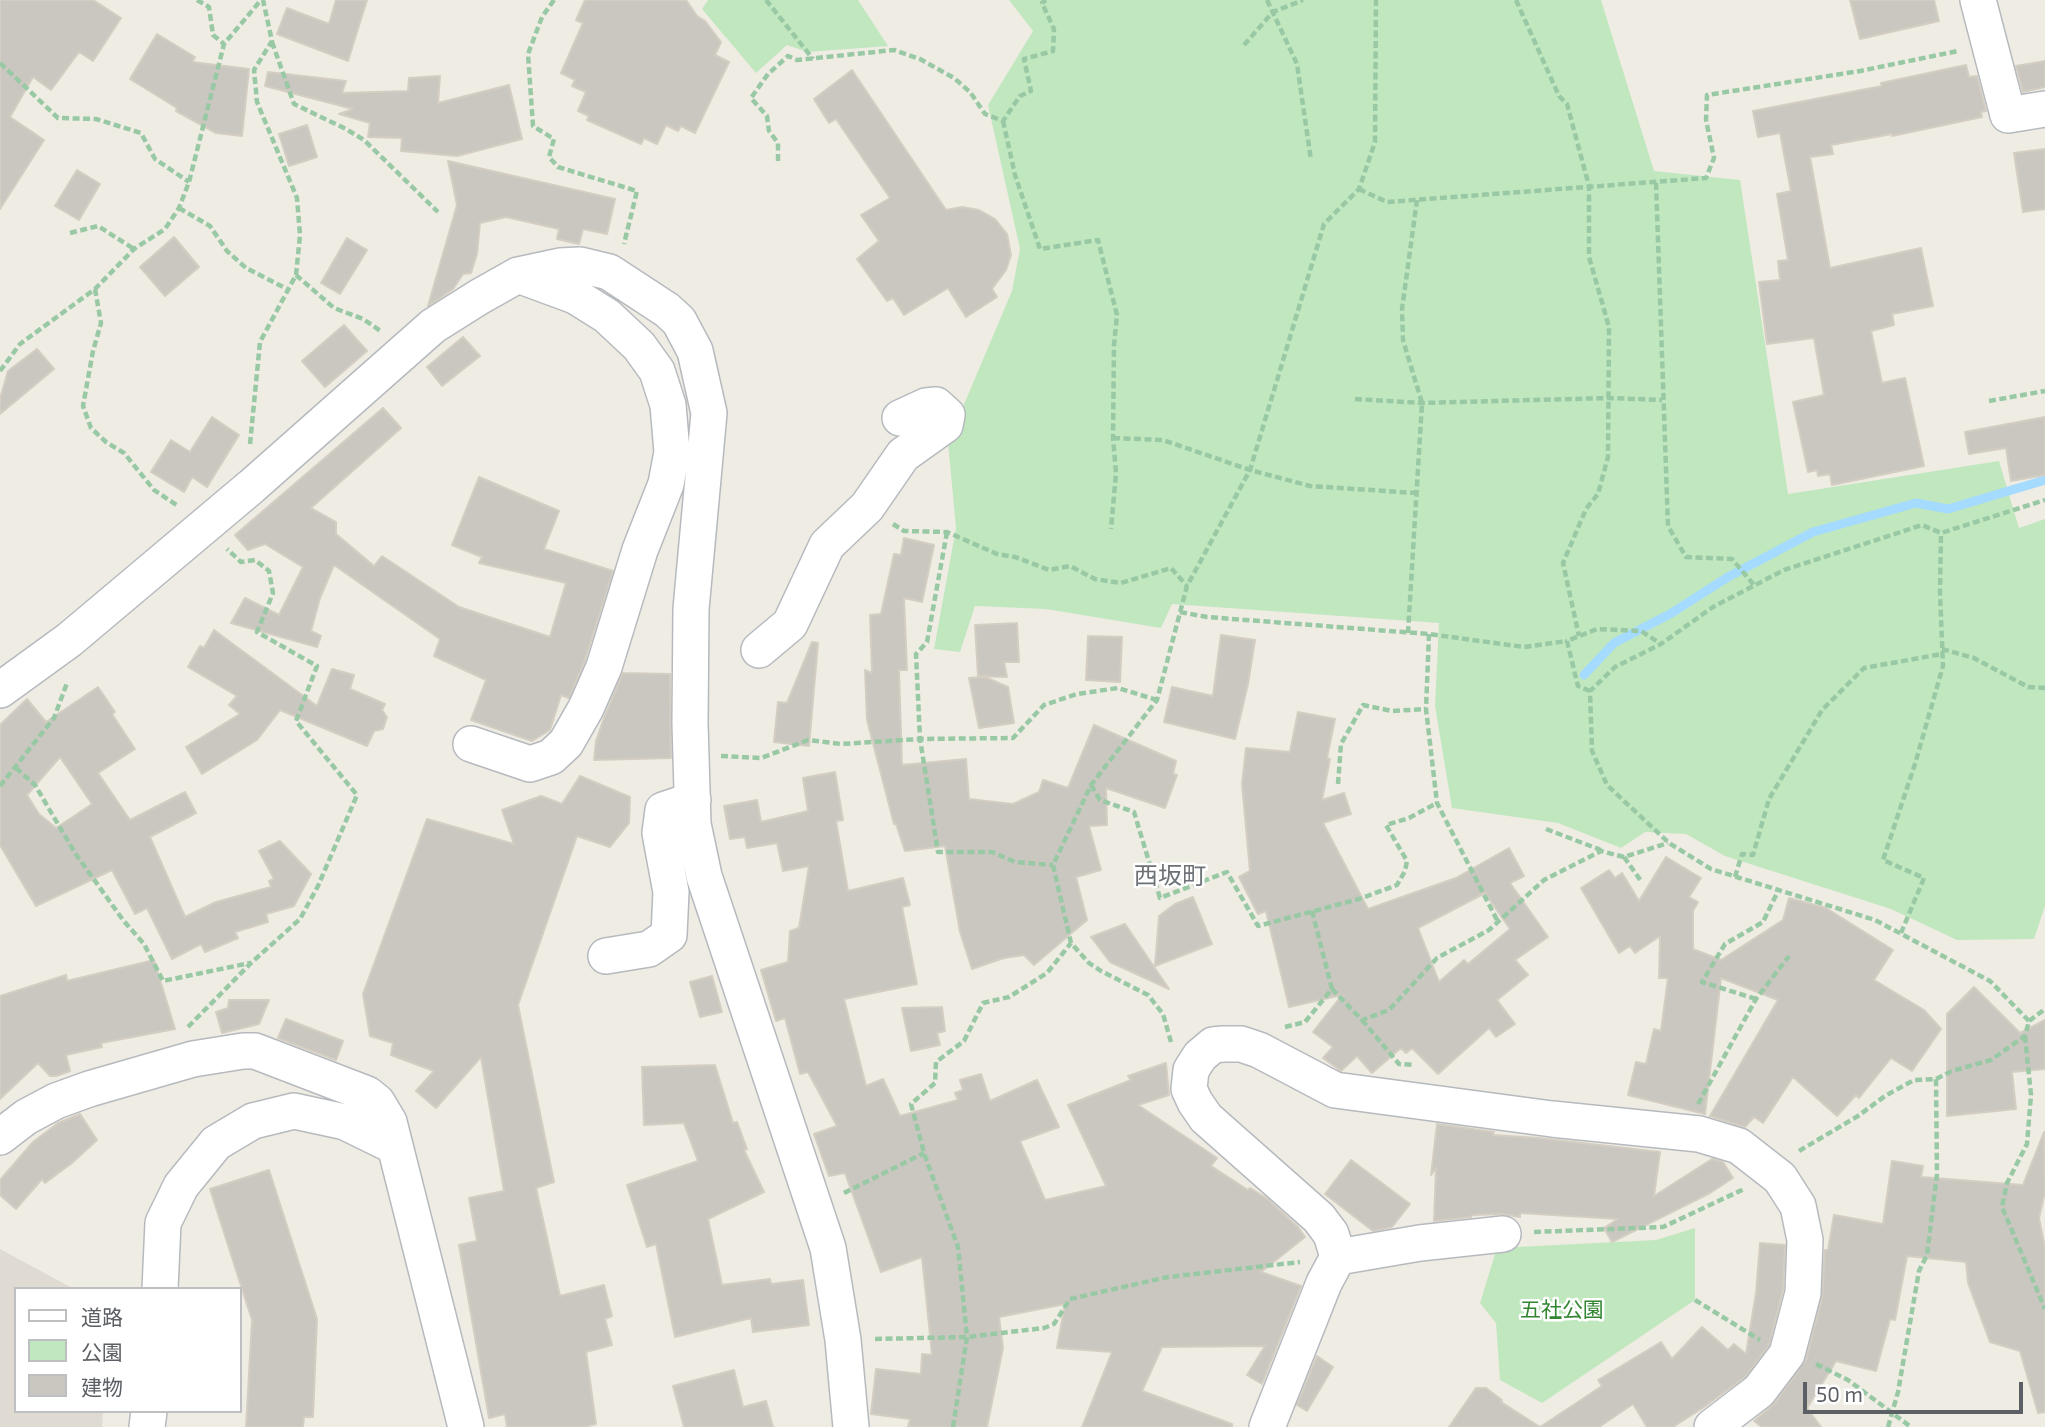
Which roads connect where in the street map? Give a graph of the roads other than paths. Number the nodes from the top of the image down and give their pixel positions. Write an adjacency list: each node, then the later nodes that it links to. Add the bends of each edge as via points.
1 (1978, 0): 2 (street, via 2008,115)
2 (2045, 109)
3 (518, 275): 6 (street, via 433,326 69,640); 7 (street, via 575,296 607,316 639,346 657,371 668,405 673,452 604,667 566,743 551,757 530,764); 8 (street, via 580,265 609,272 679,321 695,351 709,413 691,609)
4 (901, 418): 5 (street, via 936,405 947,415 945,425 903,455 867,507 827,545 790,624)
5 (760, 650)
6 (0, 690)
7 (471, 744)
8 (693, 800): 9 (street, via 663,810 660,833 671,892 669,935 649,949); 16 (street, via 704,876 828,1248)
9 (606, 956)
10 (0, 1137): 11 (street, via 26,1117 89,1088 193,1059 255,1051 367,1094 383,1112)
11 (394, 1146): 14 (street, via 345,1122 294,1111 253,1121 216,1143 181,1186 163,1223); 15 (street)
12 (1503, 1234): 13 (street)
13 (1338, 1257): 17 (street); 18 (street, via 1331,1234 1319,1218 1206,1118 1195,1102 1189,1089 1191,1070 1213,1045 1259,1049 1335,1090 1699,1134 1739,1146 1775,1174 1798,1206 1805,1240 1803,1293 1787,1354 1759,1391)
14 (160, 1287)
15 (466, 1427)
16 (851, 1427)
17 (1267, 1427)
18 (1712, 1427)

